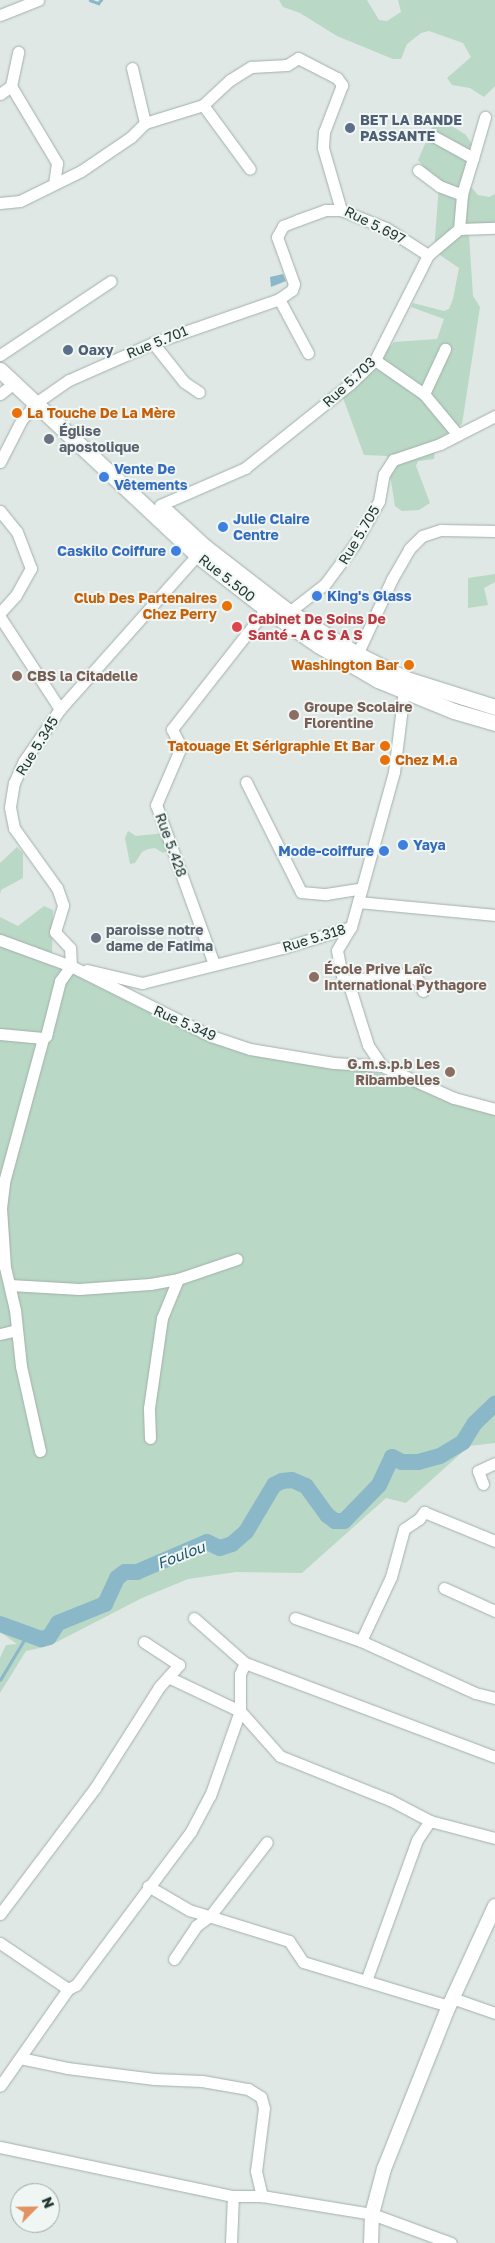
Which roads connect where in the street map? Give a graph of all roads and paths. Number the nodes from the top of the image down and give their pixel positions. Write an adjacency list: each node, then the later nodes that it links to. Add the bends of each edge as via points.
1 (38, 0): 2 (street)
2 (0, 15)
3 (18, 52): 5 (street)
4 (132, 68): 9 (street)
5 (11, 86): 6 (street); 14 (street, via 57,164)
6 (0, 94)
7 (203, 105): 9 (street, Rue 5.697); 12 (street); 17 (street, Rue 5.697, via 230,80 258,66 288,65 298,58 336,78 342,89 324,132 323,148)
8 (485, 117): 11 (street)
9 (146, 123): 14 (street, Rue 5.697, via 107,154)
10 (433, 136): 11 (street)
11 (473, 158): 15 (street)
12 (250, 169)
13 (418, 170): 15 (street, via 439,186)
14 (54, 184): 16 (street, Rue 5.697, via 11,204)
15 (462, 195): 19 (street)
16 (0, 203)
17 (341, 210): 20 (street, Rue 5.697, via 386,228); 22 (street, via 325,210 279,231 277,237 294,284 292,290)
18 (495, 228): 19 (street)
19 (459, 229): 20 (street, Rue 5.703)
20 (428, 255): 28 (street, Rue 5.703)
21 (111, 281): 26 (street)
22 (279, 299): 23 (street, Rue 5.701); 25 (street)
23 (153, 343): 31 (street, via 184,382); 34 (street, Rue 5.701, via 69,380)
24 (445, 349): 33 (street)
25 (308, 353)
26 (0, 354)
27 (0, 359): 34 (main road, Rue 5.500)
28 (375, 360): 33 (street); 38 (street, Rue 5.703, via 245,468)
29 (0, 370): 30 (main road, Rue 5.500)
30 (14, 383): 32 (street); 34 (main road, Rue 5.500)
31 (199, 392)
32 (0, 394)
33 (424, 394): 36 (street)
34 (38, 402): 37 (street, Rue 5.701, via 15,429); 38 (main road, Rue 5.500); 41 (main road, Rue 5.500)
35 (495, 416): 36 (street, Rue 5.705)
36 (458, 435): 43 (street, Rue 5.705, via 394,460 384,474 379,501 354,545 330,579)
37 (0, 462)
38 (160, 505): 43 (main road, Rue 5.500, via 205,547)
39 (0, 512): 44 (street, via 17,532 31,568 16,595)
40 (495, 530): 46 (street, via 441,530 422,536 409,549 392,579)
41 (197, 554): 42 (main road, Rue 5.500); 49 (street, Rue 5.345)
42 (266, 609): 46 (main road, Rue 5.500); 58 (street, Rue 5.428, via 172,729 181,747 156,805)
43 (289, 612): 46 (main road, Rue 5.500)
44 (0, 613)
45 (0, 618): 49 (street)
46 (354, 660): 47 (main road, Rue 5.500)
47 (404, 685): 48 (main road, Rue 5.500); 50 (main road, Rue 5.500, via 454,711); 53 (street, Rue 5.318, via 394,772)
48 (495, 707)
49 (60, 709): 52 (street, Rue 5.345, via 24,760 14,783)
50 (495, 723)
51 (246, 782): 53 (street, via 301,892 326,894)
52 (6, 818): 59 (street, Rue 5.345, via 57,888 63,905 55,932 70,948)
53 (362, 888): 54 (street, Rue 5.318)
54 (358, 902): 55 (street); 56 (street, Rue 5.318)
55 (495, 915)
56 (351, 927): 58 (street, Rue 5.318); 60 (street, via 337,950)
57 (0, 940): 59 (street, Rue 5.349)
58 (214, 964): 59 (street, Rue 5.318, via 142,983)
59 (71, 966): 63 (street, via 60,981); 64 (street, Rue 5.349, via 189,1027 250,1049)
60 (344, 980): 61 (street, via 406,974 418,980); 64 (street, via 350,988 368,1045)
61 (423, 991)
62 (0, 1034): 63 (street)
63 (43, 1038): 68 (street, via 4,1182 1,1208)
64 (382, 1066): 65 (street, via 454,1098)
65 (495, 1110)
66 (237, 1259): 67 (street)
67 (178, 1279): 68 (street, via 107,1289); 71 (street, via 162,1318 149,1408)
68 (10, 1285): 69 (street)
69 (17, 1330): 70 (street); 72 (street, via 21,1366)
70 (0, 1334)
71 (150, 1438)
72 (40, 1451)
73 (495, 1463): 74 (street, via 478,1471)
74 (483, 1484)
75 (495, 1541): 80 (street, via 424,1512 404,1529 391,1577)
76 (444, 1588): 77 (street)
77 (495, 1611)
78 (194, 1618): 82 (street)
79 (295, 1618): 80 (street)
80 (360, 1641): 84 (street)
81 (144, 1642): 83 (street, via 179,1664)
82 (245, 1664): 85 (street, via 240,1674); 86 (street)
83 (168, 1677): 85 (street); 92 (street, via 95,1788)
84 (495, 1698)
85 (240, 1711): 87 (street, via 280,1756 390,1800); 90 (street, via 210,1796 190,1831)
86 (495, 1757)
87 (430, 1821): 88 (street); 96 (street, via 417,1840)
88 (495, 1838)
89 (267, 1842): 93 (street)
90 (148, 1886): 93 (street, via 189,1910); 97 (street, via 76,1985)
91 (495, 1906): 98 (street)
92 (0, 1914)
93 (210, 1916): 95 (street, via 196,1926); 96 (street, via 289,1941 303,1962)
94 (0, 1943): 97 (street)
95 (174, 1959)
96 (366, 1981): 98 (street)
97 (68, 1989): 100 (street)
98 (451, 2002): 99 (street); 105 (street, via 384,2168)
99 (495, 2013)
100 (20, 2058): 101 (street); 104 (street, via 67,2068 154,2079 202,2081 248,2089 261,2097 264,2108 256,2171)
101 (0, 2086)
102 (0, 2147): 103 (street)
103 (232, 2196): 104 (street); 106 (street)
104 (262, 2196): 105 (street)
105 (372, 2214): 107 (street); 108 (street)
106 (231, 2243)
107 (371, 2243)
108 (451, 2243)

